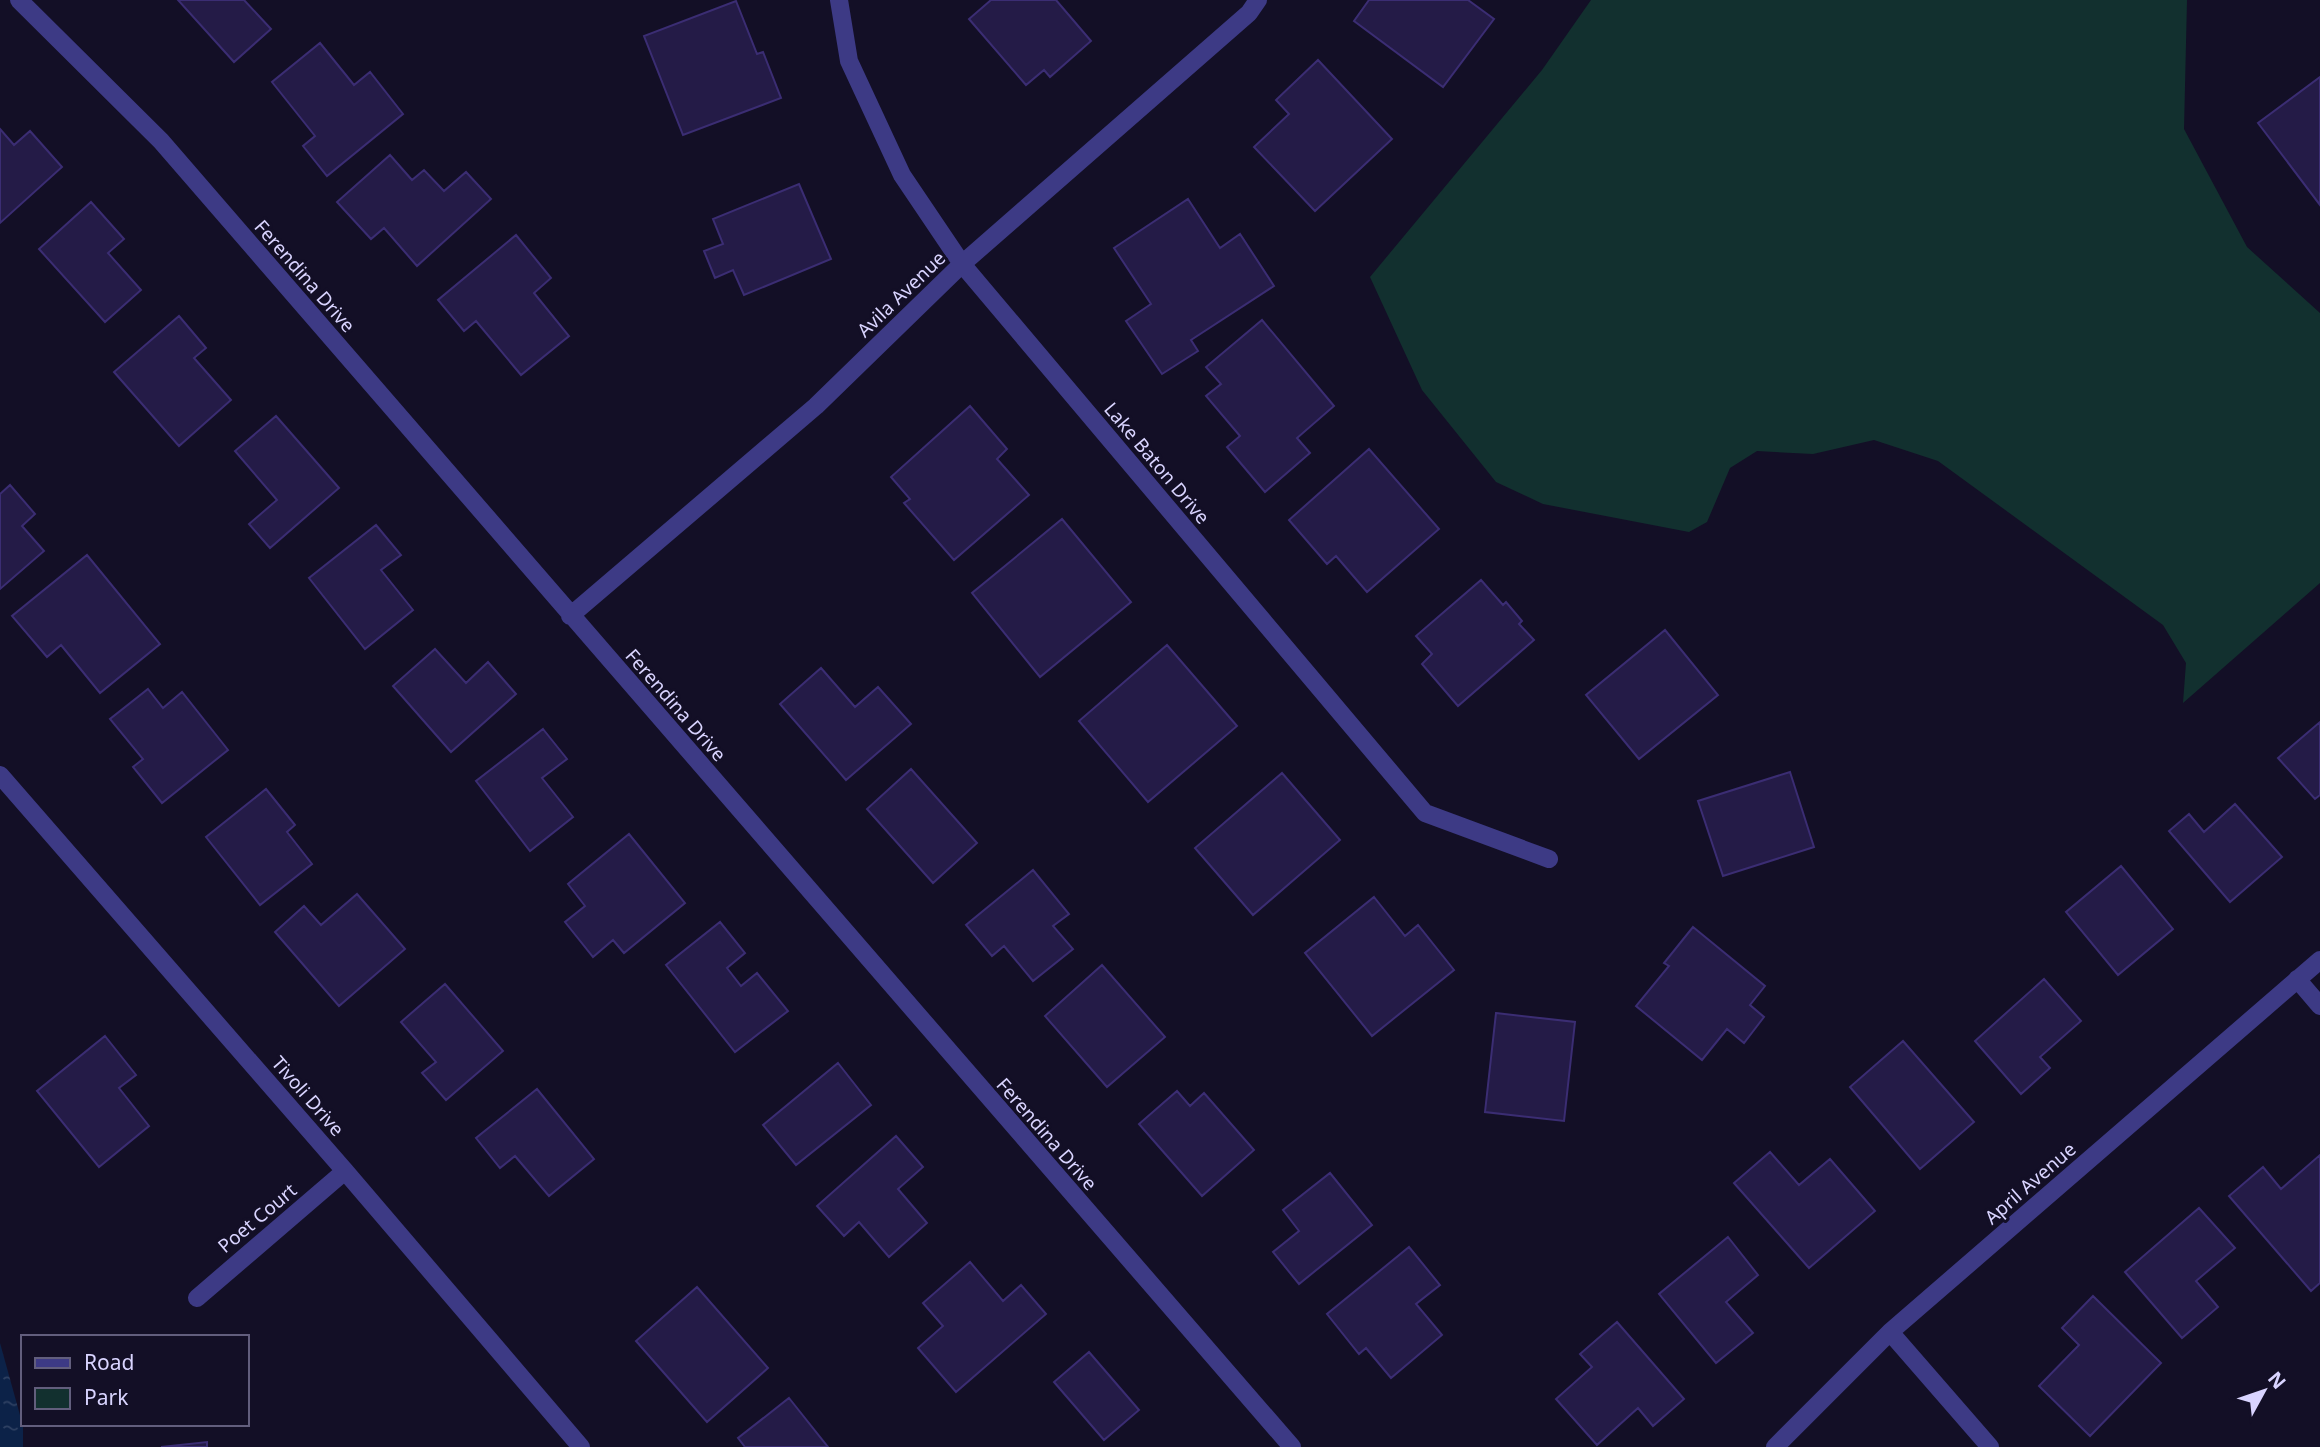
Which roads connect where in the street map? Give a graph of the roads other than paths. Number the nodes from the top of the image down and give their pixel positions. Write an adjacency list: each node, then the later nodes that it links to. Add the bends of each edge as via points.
1 (19, 0): 5 (street, Ferendina Drive, via 161,141)
2 (839, 0): 4 (street, Lake Baton Drive, via 849,61 896,163)
3 (1258, 0): 4 (street, Avila Avenue, via 1249,13)
4 (962, 264): 5 (street, Avila Avenue, via 816,406); 7 (street, Lake Baton Drive, via 1425,813)
5 (570, 616): 15 (street, Ferendina Drive)
6 (0, 775): 11 (street, Tivoli Drive)
7 (1549, 859)
8 (2320, 960): 9 (street, April Avenue)
9 (2297, 979): 10 (street); 13 (street, April Avenue)
10 (2320, 1006)
11 (345, 1171): 12 (street, Poet Court); 14 (street, Tivoli Drive)
12 (197, 1298)
13 (1890, 1332): 16 (street, April Avenue); 17 (street)
14 (581, 1447)
15 (1292, 1447)
16 (1775, 1447)
17 (1990, 1447)

